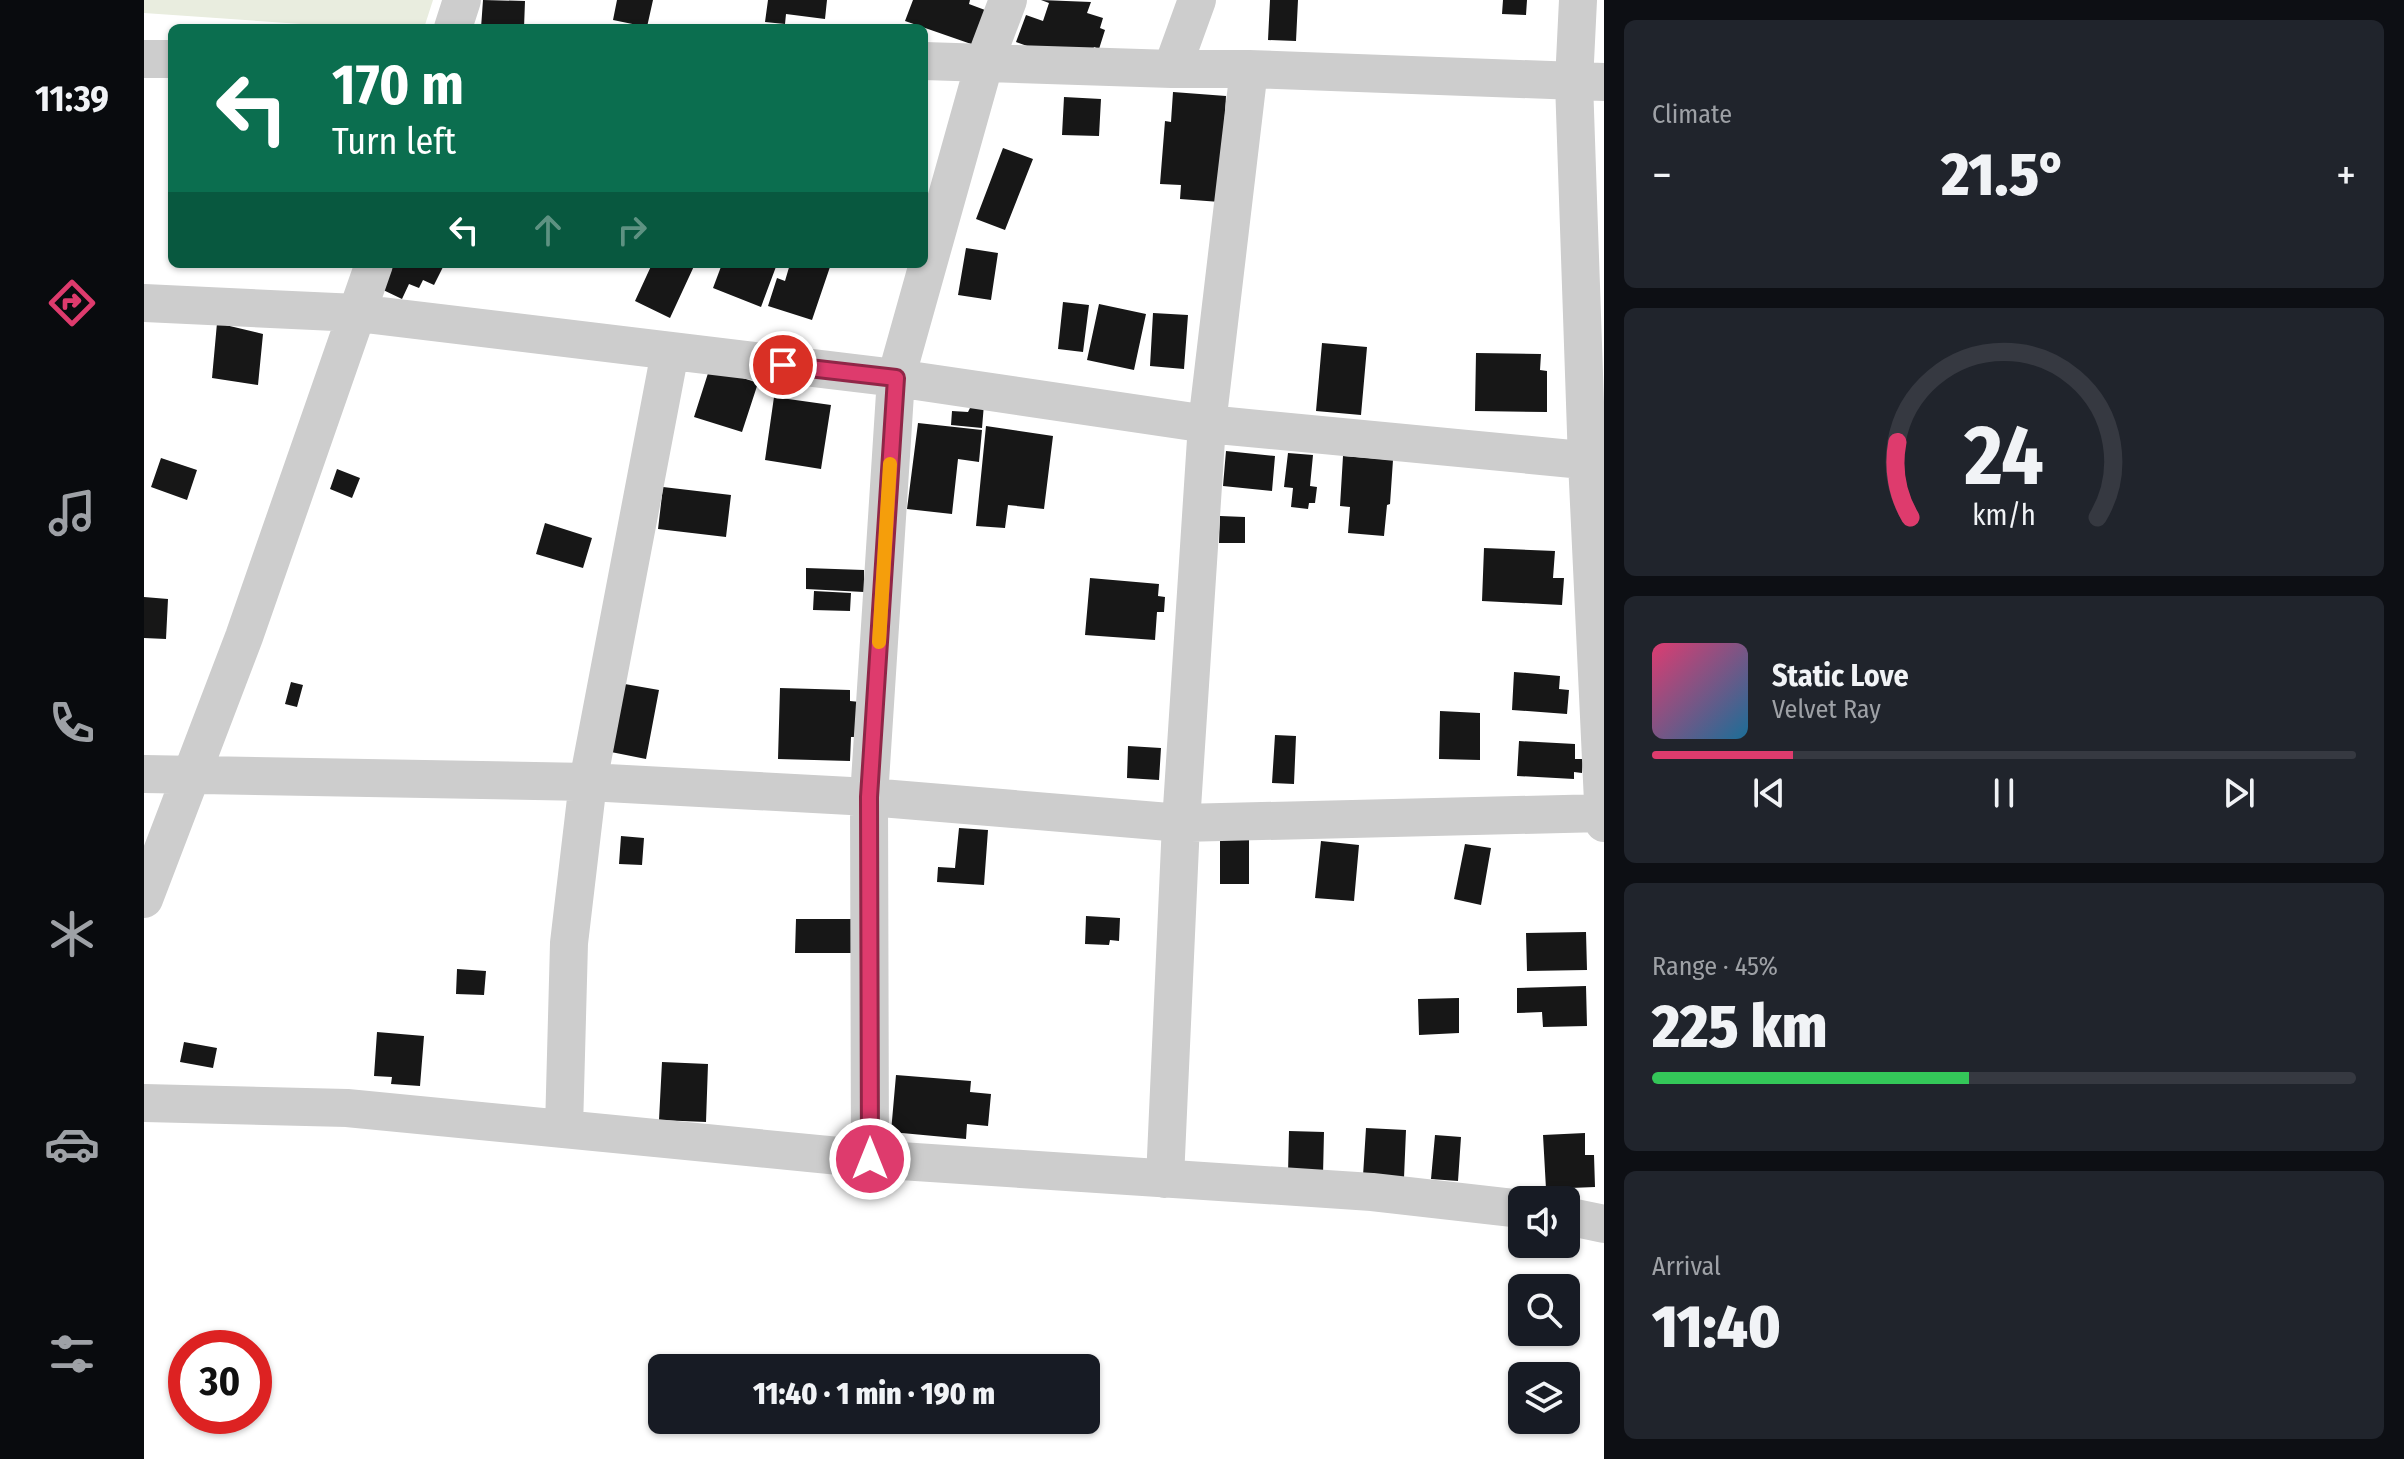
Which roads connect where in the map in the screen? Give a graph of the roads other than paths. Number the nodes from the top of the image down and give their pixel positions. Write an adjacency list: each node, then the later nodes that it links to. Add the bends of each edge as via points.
1 (462, 0): 5 (street)
2 (1008, 0): 9 (street)
3 (1197, 0): 10 (street)
4 (1578, 0): 12 (street)
5 (454, 24)
6 (144, 59): 7 (street)
7 (168, 59)
8 (928, 61): 9 (street)
9 (985, 61): 10 (street); 13 (street)
10 (1172, 69): 11 (street)
11 (1249, 69): 12 (street); 20 (street)
12 (1589, 82): 21 (street)
13 (928, 264)
14 (373, 268): 17 (street)
15 (927, 268): 19 (street)
16 (144, 303): 17 (street)
17 (357, 313): 18 (street); 23 (street)
18 (670, 352): 19 (street); 24 (street)
19 (896, 378): 20 (street); 25 (street)
20 (1207, 424): 21 (street); 27 (street)
21 (1595, 461): 26 (street)
22 (144, 774): 23 (street)
23 (191, 774): 24 (street); 29 (street)
24 (588, 782): 25 (street); 31 (street, via 569,943)
25 (869, 797): 27 (street); 32 (street)
26 (1604, 813): 27 (street); 28 (street)
27 (1181, 823): 33 (street)
28 (1604, 823)
29 (144, 899)
30 (144, 1103): 31 (street, via 347,1108)
31 (564, 1129): 32 (street)
32 (870, 1159): 33 (street)
33 (1165, 1179): 34 (street, via 1372,1192)
34 (1508, 1207)
35 (1580, 1219): 36 (street)
36 (1604, 1224)

